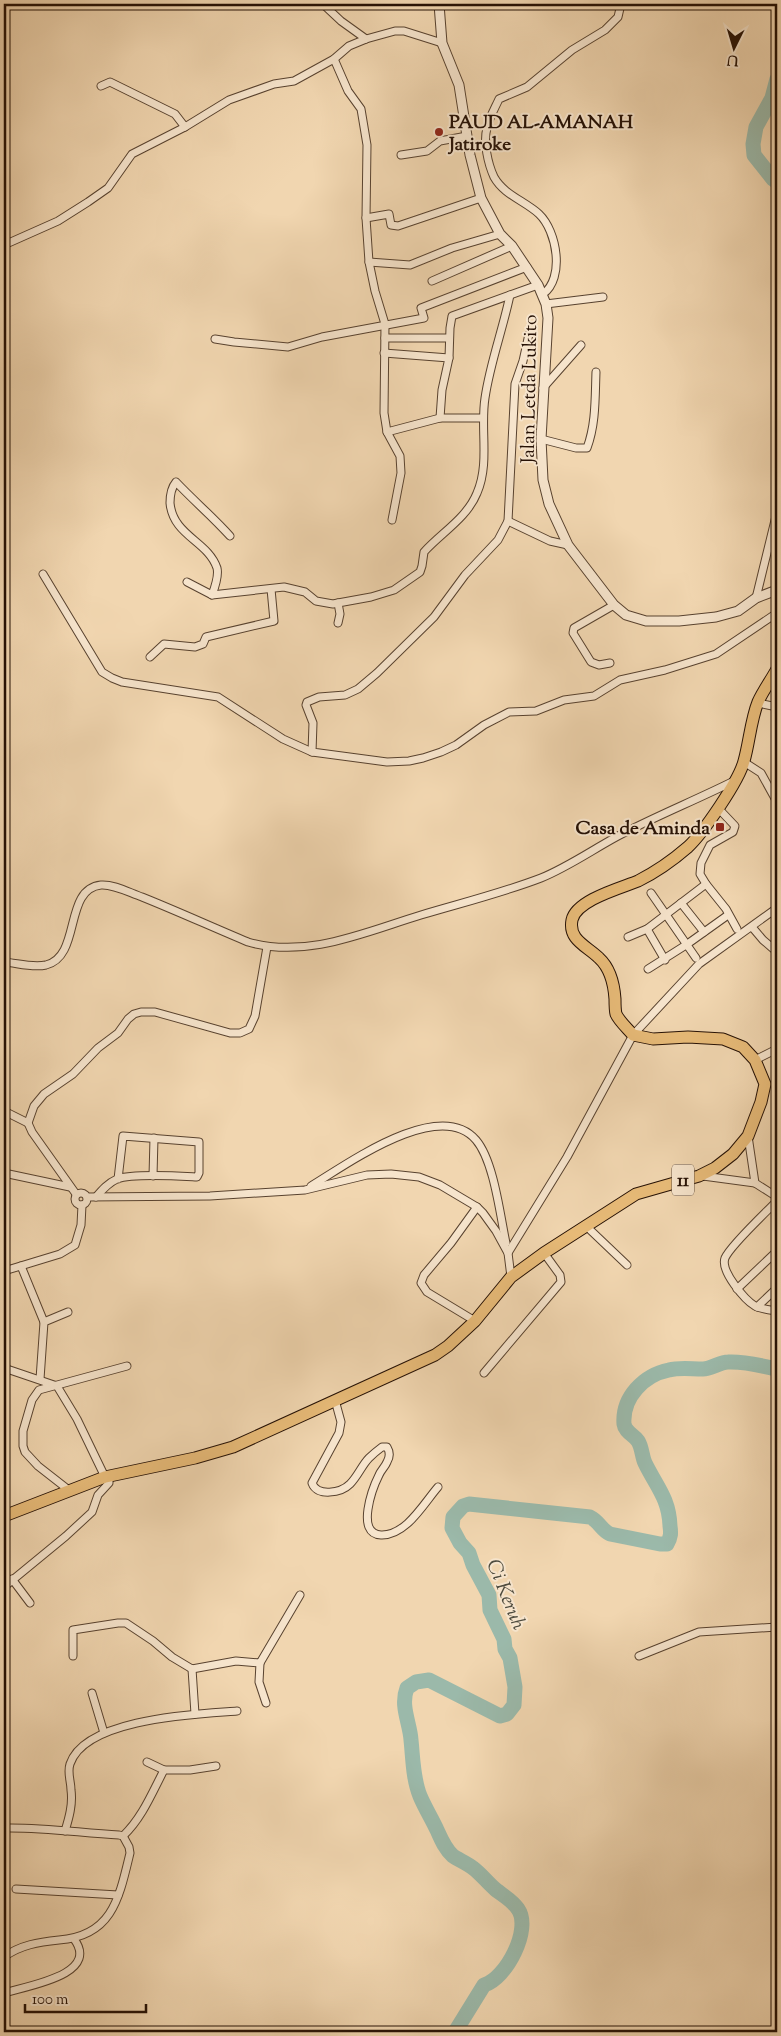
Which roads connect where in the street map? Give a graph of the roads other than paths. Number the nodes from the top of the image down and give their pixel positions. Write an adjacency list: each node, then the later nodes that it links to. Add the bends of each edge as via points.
1 (440, 4): 5 (street, Jalan Letda Lukito)
2 (621, 4): 21 (street, via 618,17 605,30 572,50 527,86 499,100 486,129 486,151 495,178 510,194 539,214 553,243 557,260 553,280)
3 (325, 6): 4 (street)
4 (366, 39): 5 (street, via 404,31); 6 (street, via 349,46)
5 (442, 43): 9 (street, Jalan Letda Lukito, via 459,84)
6 (334, 59): 8 (street, via 294,81 274,84 229,100); 12 (street, via 361,109 367,146)
7 (101, 86): 8 (street, via 110,82 132,92 175,114)
8 (185, 127): 14 (street, via 132,154 108,188 88,202)
9 (467, 136): 10 (street, via 440,141 427,151); 11 (street, Jalan Letda Lukito)
10 (401, 155)
11 (482, 198): 12 (street, via 398,226 391,225 389,214); 13 (street, Jalan Letda Lukito)
12 (366, 218): 16 (street)
13 (500, 234): 15 (street, Jalan Letda Lukito); 16 (street, via 410,265)
14 (4, 245)
15 (512, 246): 17 (street, Jalan Letda Lukito); 18 (street)
16 (370, 262): 24 (street)
17 (527, 267): 19 (street, Jalan Letda Lukito); 24 (street, via 421,308 424,318)
18 (432, 281)
19 (538, 285): 20 (street); 21 (street, Jalan Letda Lukito)
20 (510, 294): 27 (street, via 452,316); 35 (street)
21 (543, 294): 23 (street, Jalan Letda Lukito)
22 (603, 297): 23 (street)
23 (546, 304): 33 (street, Jalan Letda Lukito, via 548,328)
24 (384, 324): 26 (street); 28 (street, via 288,347)
25 (529, 334): 40 (street, via 515,384)
26 (385, 338): 27 (street); 30 (street)
27 (449, 338): 31 (street)
28 (215, 339)
29 (581, 345): 33 (street)
30 (384, 353): 31 (street); 36 (street)
31 (449, 358): 34 (street)
32 (596, 372): 37 (street, via 591,437 587,448)
33 (543, 388): 37 (street, Jalan Letda Lukito)
34 (440, 418): 35 (street); 36 (street)
35 (482, 418): 49 (street, via 483,469 477,494 466,510 424,552 420,572 394,590)
36 (387, 432): 39 (street, via 400,456 401,473)
37 (541, 439): 42 (street, Jalan Letda Lukito, via 549,504)
38 (777, 512): 48 (street)
39 (392, 520)
40 (508, 521): 42 (street, via 550,541); 58 (street, via 498,540 465,575 434,617 378,673 345,695 318,697 307,702 312,723)
41 (230, 536): 47 (street, via 176,482 170,497 173,516 178,527 202,548 217,569)
42 (568, 545): 50 (street, Jalan Letda Lukito)
43 (43, 574): 58 (street, via 102,672 112,678 218,697 283,738)
44 (187, 582): 47 (street)
45 (272, 589): 47 (street); 49 (street, via 296,588 316,601); 53 (street, via 274,621 206,637 195,648 164,644)
46 (777, 590): 48 (street, Jalan Letda Lukito)
47 (212, 594)
48 (756, 598): 50 (street, Jalan Letda Lukito, via 738,611 716,617 661,622 626,615)
49 (338, 603): 52 (street)
50 (614, 605): 54 (street, via 574,628 574,636 591,662 599,665)
51 (777, 612): 58 (street, via 716,654 674,668 620,680 594,696 564,700 536,711 509,712 456,745 423,758 387,762)
52 (338, 623)
53 (150, 657)
54 (610, 663)
55 (777, 670): 56 (highway)
56 (758, 703): 57 (street); 59 (highway)
57 (777, 707)
58 (312, 752)
59 (744, 762): 60 (highway); 61 (street, via 761,773)
60 (736, 780): 62 (highway); 75 (street, via 656,816 560,869 509,889 329,944)
61 (777, 802)
62 (718, 808): 63 (street, via 735,826 732,832 710,845 705,852 700,874); 81 (highway, via 690,845 670,861 638,880 586,903 572,918 574,936 605,964 614,985 616,1015)
63 (706, 884): 65 (street); 68 (street)
64 (651, 893): 67 (street)
65 (681, 903): 67 (street); 72 (street)
66 (777, 908): 69 (street)
67 (665, 915): 70 (street); 74 (street)
68 (728, 915): 71 (street); 72 (street)
69 (752, 927): 76 (street); 81 (street, via 699,964)
70 (647, 929): 73 (street); 78 (street)
71 (737, 929)
72 (704, 932): 74 (street)
73 (628, 938)
74 (686, 945): 77 (street); 78 (street)
75 (267, 947): 79 (street, via 127,891 101,885 92,888 80,900 66,948 52,962 31,966); 85 (street, via 256,1016 249,1029 230,1033 155,1012 134,1014 73,1074 44,1094 34,1106)
76 (777, 952)
77 (696, 958)
78 (665, 960): 80 (street)
79 (4, 962)
80 (648, 969)
81 (633, 1035): 83 (highway, 11, via 723,1039 743,1047); 103 (street, via 567,1157)
82 (777, 1049): 83 (street)
83 (755, 1060): 86 (highway, 11, via 765,1084)
84 (4, 1111): 85 (street)
85 (28, 1123): 93 (street)
86 (748, 1136): 90 (highway, 11, via 733,1154); 92 (street)
87 (154, 1138): 89 (street); 89 (street, via 199,1142 200,1163 196,1177); 91 (street, via 123,1136)
88 (4, 1173): 93 (street)
89 (153, 1176): 91 (street)
90 (699, 1176): 92 (street); 101 (highway, 11, via 636,1194)
91 (118, 1179): 97 (street, via 105,1186)
92 (755, 1183): 98 (street)
93 (71, 1187): 95 (street)
94 (305, 1190): 97 (street, via 210,1196); 100 (street, via 367,1175 390,1174 440,1185); 103 (street, via 395,1137 431,1126 455,1128 467,1132 476,1141 489,1164)
95 (76, 1194): 96 (street, via 81,1192); 99 (street, via 75,1203)
96 (87, 1197): 97 (street); 99 (street)
97 (96, 1197)
98 (777, 1199): 110 (street, via 725,1258 724,1264)
99 (82, 1205): 106 (street, via 75,1245 60,1254)
100 (477, 1207): 103 (street); 114 (street, via 428,1269 421,1283 427,1292)
101 (585, 1225): 104 (highway, 11); 105 (street)
102 (777, 1251): 110 (street)
103 (508, 1253): 108 (street)
104 (544, 1253): 108 (highway, 11); 118 (street, via 560,1275 561,1282)
105 (627, 1265)
106 (21, 1266): 107 (street); 115 (street)
107 (4, 1271)
108 (511, 1277): 114 (highway, 11)
109 (777, 1288): 111 (street)
110 (738, 1289): 111 (street)
111 (757, 1307): 112 (street)
112 (777, 1311)
113 (68, 1312): 115 (street)
114 (475, 1321): 121 (highway, 11, via 435,1354)
115 (44, 1322): 119 (street)
116 (127, 1366): 120 (street)
117 (4, 1368): 119 (street)
118 (484, 1373)
119 (40, 1379): 120 (street)
120 (57, 1386): 122 (street); 124 (street, via 35,1394 23,1431 23,1446 38,1466)
121 (335, 1400): 122 (highway, 11, via 233,1446 195,1458); 123 (street, via 341,1422 339,1433 312,1483 316,1490 336,1491 349,1485 370,1457 382,1447 387,1447 390,1453 368,1504 371,1529 381,1535 403,1527)
122 (107, 1477): 124 (highway, 11); 126 (street, via 109,1483 98,1495 92,1512)
123 (438, 1487)
124 (70, 1491): 125 (highway, 11)
125 (4, 1516)
126 (12, 1580): 127 (street); 129 (street)
127 (4, 1587)
128 (300, 1596): 133 (street)
129 (30, 1602)
130 (777, 1627): 132 (street, via 699,1632)
131 (73, 1656): 134 (street, via 73,1630 118,1623 126,1624)
132 (639, 1656)
133 (260, 1662): 134 (street, via 236,1661); 136 (street, via 258,1682)
134 (192, 1669): 138 (street)
135 (92, 1693): 139 (street)
136 (266, 1703)
137 (237, 1711): 138 (street)
138 (194, 1714): 139 (street, via 145,1720)
139 (104, 1733): 144 (street, via 80,1748 69,1765 72,1791)
140 (147, 1762): 142 (street)
141 (216, 1766): 142 (street)
142 (164, 1770): 145 (street, via 144,1809)
143 (4, 1828): 144 (street)
144 (66, 1831): 145 (street)
145 (123, 1836): 147 (street, via 130,1853)
146 (16, 1889): 147 (street)
147 (118, 1895): 148 (street, via 100,1927)
148 (74, 1939): 149 (street, via 21,1947); 150 (street, via 80,1946 80,1958 74,1969)
149 (4, 1957)
150 (4, 1993)

